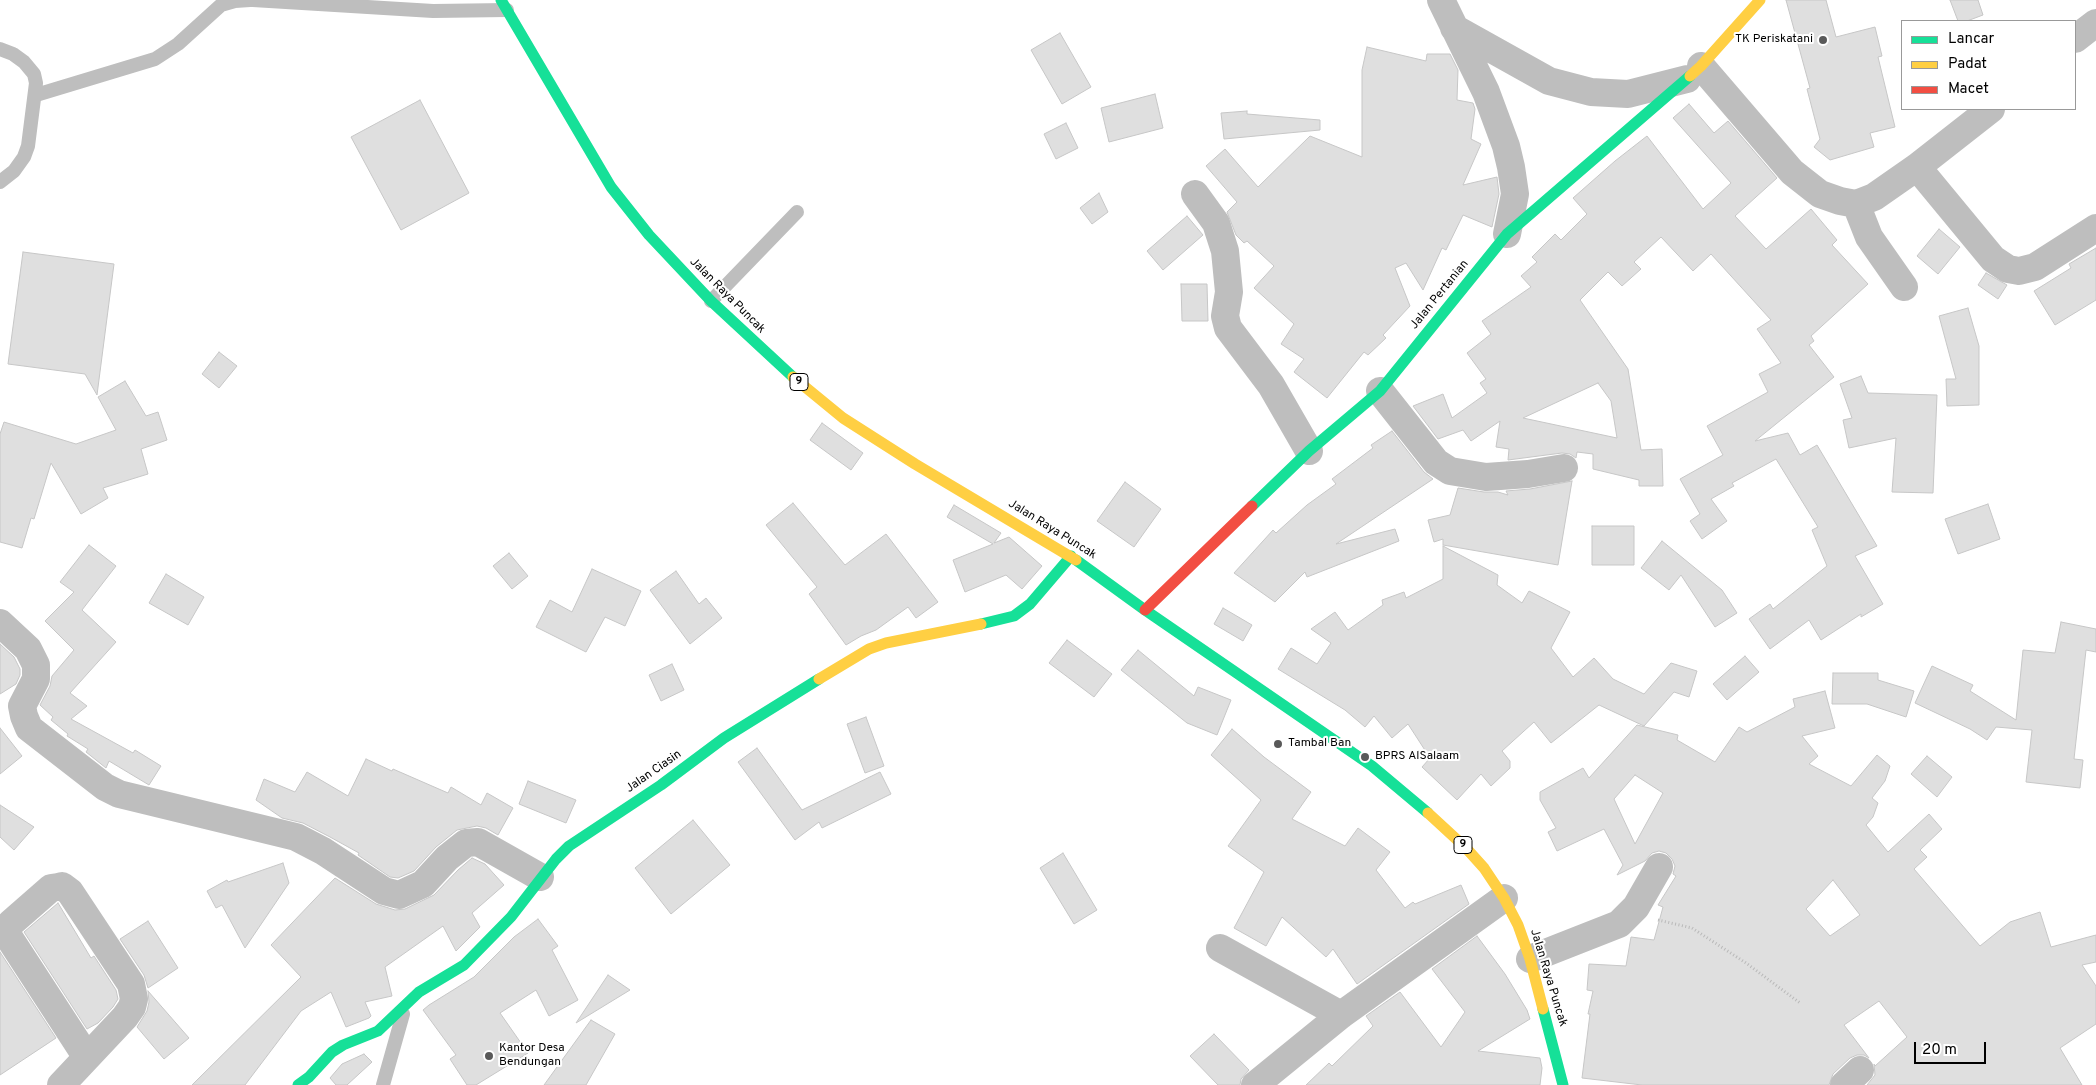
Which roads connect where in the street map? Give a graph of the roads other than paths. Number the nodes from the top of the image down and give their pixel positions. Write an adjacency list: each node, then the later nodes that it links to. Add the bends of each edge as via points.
1 (251, 0): 4 (lane, via 433,11); 10 (lane, via 221,5 178,44 155,59)
2 (1441, 0): 6 (street)
3 (1760, 0): 9 (main road, Jalan Pertanian)
4 (504, 5): 20 (main road, Jalan Raya Puncak / 9, via 610,187 648,235)
5 (2096, 23): 7 (street)
6 (1454, 28): 9 (street, via 1549,81 1591,92 1628,94); 18 (street, via 1500,126 1511,167 1515,194)
7 (2076, 38)
8 (0, 49): 10 (lane, via 24,62 34,74)
9 (1694, 73): 15 (street, via 1799,178 1820,194); 18 (main road, Jalan Pertanian)
10 (36, 95): 13 (lane, via 24,157)
11 (1990, 110): 12 (street)
12 (1917, 167): 15 (street, via 1874,197); 17 (street, via 1993,259 2008,269 2036,267)
13 (0, 182)
14 (1194, 194): 22 (street, via 1216,223 1224,251 1229,292 1225,316 1228,328 1271,385)
15 (1856, 204): 19 (street, via 1869,237)
16 (797, 212): 20 (lane)
17 (2096, 228)
18 (1507, 234): 21 (main road, Jalan Pertanian)
19 (1904, 286)
20 (711, 301): 24 (main road, Jalan Raya Puncak / 9, via 794,378 843,418)
21 (1380, 391): 22 (main road, Jalan Pertanian); 23 (street, via 1436,462 1450,471 1486,477)
22 (1309, 451): 25 (main road, Jalan Pertanian)
23 (1564, 468)
24 (1071, 556): 25 (main road, Jalan Raya Puncak / 9); 28 (main road, Jalan Ciasin, via 1030,604 1014,616 886,642 853,658 724,738 661,785 580,838)
25 (1145, 610): 29 (main road, Jalan Raya Puncak / 9, via 1372,766 1466,848)
26 (0, 623): 28 (street, via 28,649 36,665 36,679 22,706 29,728 105,787 119,794 296,837 324,851 384,891 399,895 423,884 466,843 478,842)
27 (1659, 867): 31 (street, via 1630,914 1614,928)
28 (540, 877): 32 (main road, Jalan Ciasin, via 478,952 419,992)
29 (1504, 898): 31 (main road, Jalan Raya Puncak / 9); 33 (street)
30 (1220, 948): 33 (street)
31 (1530, 959): 39 (main road, Jalan Raya Puncak / 9)
32 (406, 1006): 36 (main road, Jalan Ciasin, via 378,1031 332,1052); 37 (lane)
33 (1341, 1015): 38 (street)
34 (86, 1056): 34 (street, via 128,1013 134,992 70,892 58,886 51,888 11,923 8,936); 35 (street)
35 (61, 1085)
36 (298, 1085)
37 (382, 1085)
38 (1255, 1085)
39 (1563, 1085)

